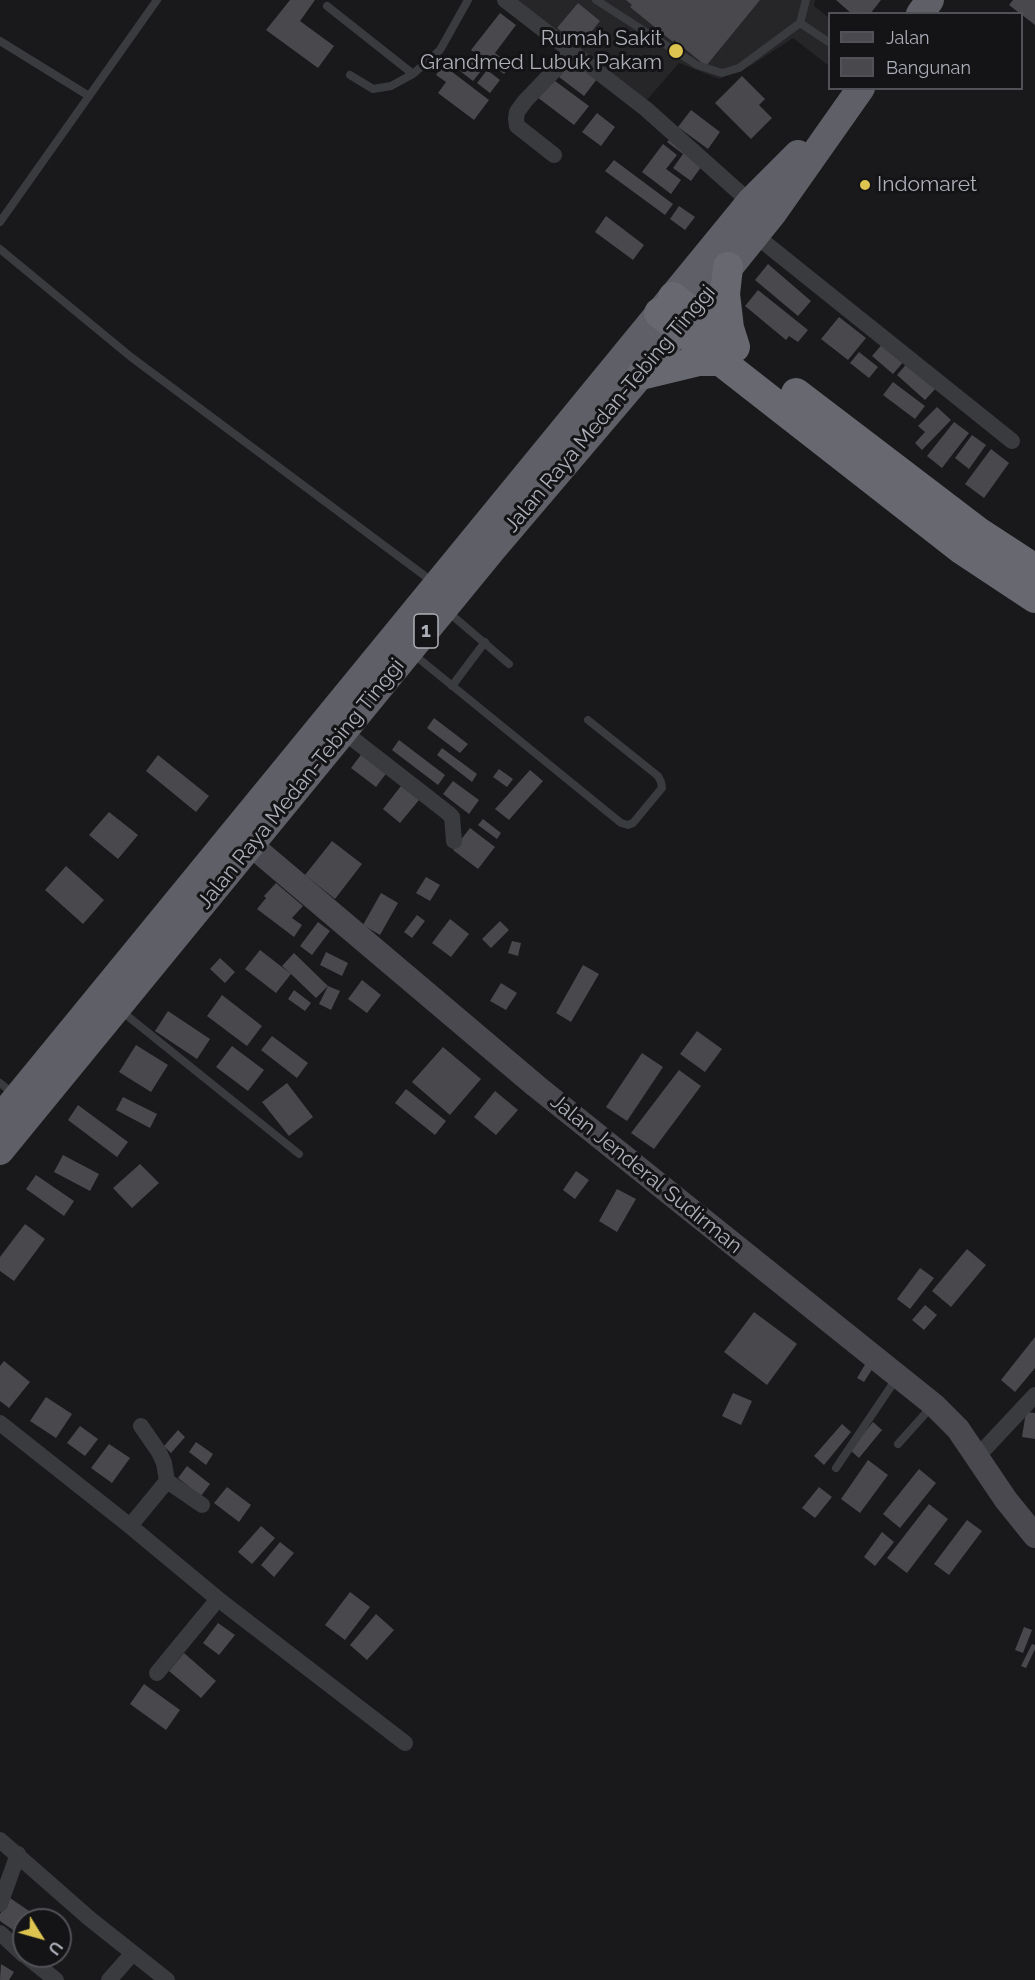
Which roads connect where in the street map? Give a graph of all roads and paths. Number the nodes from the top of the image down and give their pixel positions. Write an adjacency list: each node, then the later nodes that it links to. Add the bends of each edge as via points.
1 (157, 0): 13 (lane)
2 (468, 0): 11 (lane, via 440,50)
3 (506, 0): 10 (street)
4 (596, 0): 7 (lane, via 697,65 722,73 739,68)
5 (806, 0): 7 (lane)
6 (327, 6): 11 (lane)
7 (800, 23): 9 (lane)
8 (0, 41): 13 (lane)
9 (828, 42)
10 (572, 52): 15 (street, via 517,112 517,126); 16 (street, via 646,109)
11 (413, 74): 12 (lane, via 391,86 373,89)
12 (350, 75)
13 (89, 96): 17 (lane)
14 (854, 98): 16 (highway, Jalan Raya Medan-Tebing Tinggi / 1); 18 (highway, Jalan Raya Medan-Tebing Tinggi / 1)
15 (554, 154)
16 (750, 202): 21 (highway, Jalan Raya Medan-Tebing Tinggi / 1)
17 (0, 222)
18 (755, 235): 20 (highway, Jalan Raya Medan-Tebing Tinggi / 1); 24 (street)
19 (0, 249): 26 (lane, via 131,357)
20 (729, 267): 21 (highway, Jalan Raya Medan-Tebing Tinggi / 1); 22 (highway, via 725,294)
21 (676, 313): 22 (highway); 23 (highway, Jalan Raya Medan-Tebing Tinggi / 1); 26 (highway, Jalan Raya Medan-Tebing Tinggi / 1)
22 (729, 354): 23 (highway); 25 (highway); 27 (highway, via 961,549)
23 (641, 375): 26 (highway, Jalan Raya Medan-Tebing Tinggi / 1)
24 (1012, 441)
25 (1035, 569)
26 (440, 597): 28 (lane); 29 (highway, Jalan Raya Medan-Tebing Tinggi / 1); 34 (highway, Jalan Raya Medan-Tebing Tinggi / 1)
27 (1035, 598)
28 (485, 642): 30 (lane); 31 (lane)
29 (409, 651): 31 (lane); 33 (highway, Jalan Raya Medan-Tebing Tinggi / 1)
30 (509, 664)
31 (452, 686): 32 (lane, via 621,823 633,823 662,788 661,782)
32 (588, 720)
33 (344, 732): 34 (highway, Jalan Raya Medan-Tebing Tinggi / 1); 35 (street, via 448,813)
34 (243, 838): 36 (highway, Jalan Raya Medan-Tebing Tinggi / 1); 37 (highway, Jalan Raya Medan-Tebing Tinggi / 1); 40 (main road, Jalan Jenderal Sudirman, via 536,1086)
35 (454, 841)
36 (117, 1008): 38 (highway, Jalan Raya Medan-Tebing Tinggi / 1); 39 (lane)
37 (6, 1100)
38 (1, 1149)
39 (299, 1154)
40 (897, 1376): 42 (main road, Jalan Jenderal Sudirman); 47 (lane)
41 (1035, 1395): 46 (street)
42 (934, 1405): 45 (lane); 46 (main road, Jalan Jenderal Sudirman)
43 (0, 1423): 50 (street)
44 (141, 1426): 48 (street, via 159,1452)
45 (898, 1444)
46 (978, 1457): 51 (main road, Jalan Jenderal Sudirman)
47 (836, 1468)
48 (167, 1481): 49 (street); 50 (street)
49 (202, 1505)
50 (130, 1526): 52 (street)
51 (1035, 1536)
52 (218, 1599): 53 (street); 54 (street)
53 (157, 1673)
54 (405, 1743)
55 (0, 1840): 56 (street)
56 (18, 1854): 57 (street); 60 (street)
57 (0, 1904)
58 (0, 1933): 59 (street)
59 (12, 1944)
60 (134, 1953): 63 (street); 64 (street)
61 (41, 1968): 62 (street)
62 (56, 1980)
63 (109, 1980)
64 (167, 1980)

